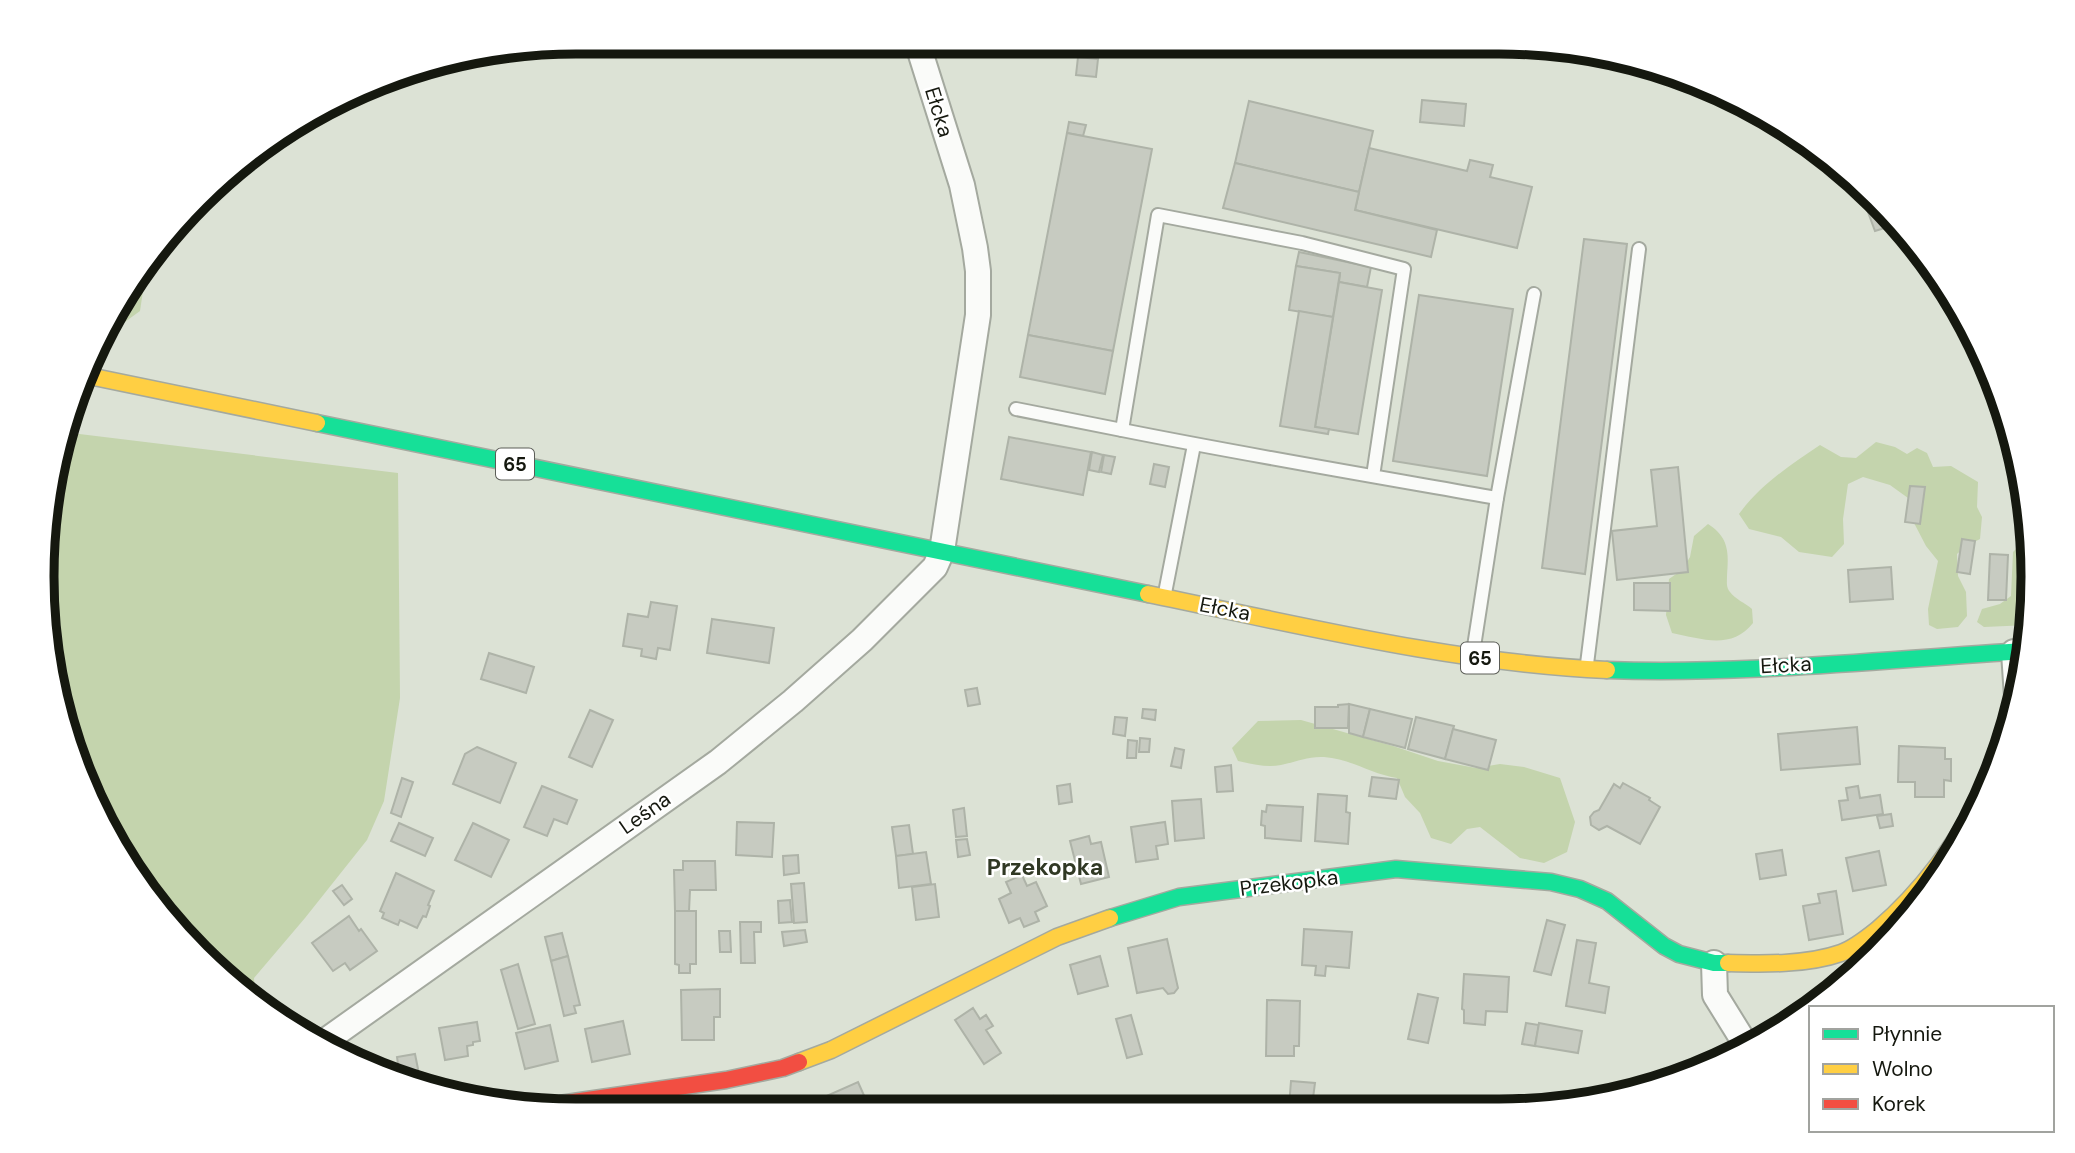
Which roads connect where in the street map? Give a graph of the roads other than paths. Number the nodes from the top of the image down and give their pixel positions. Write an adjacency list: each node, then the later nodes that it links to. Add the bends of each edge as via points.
1 (922, 54): 10 (street, Ełcka, via 962,185 978,271 978,315)
2 (1639, 249): 14 (lane)
3 (1534, 294): 9 (lane)
4 (94, 377): 10 (main road, 65)
5 (1016, 409): 6 (lane)
6 (1122, 430): 7 (lane); 8 (lane, via 1158,215 1302,243 1404,269)
7 (1194, 444): 8 (lane); 11 (lane)
8 (1373, 476): 9 (lane)
9 (1497, 498): 13 (lane)
10 (942, 551): 11 (main road, Ełcka / 65); 17 (street, Leśna, via 935,567 862,640 718,762)
11 (1164, 597): 13 (main road, Ełcka / 65)
12 (2015, 651): 14 (main road, Ełcka / 65, via 1742,668)
13 (1472, 657): 14 (main road, Ełcka / 65)
14 (1587, 668)
15 (1904, 905): 16 (main road, Przekopka, via 1842,953 1801,961)
16 (1714, 963): 18 (street, via 1715,995); 19 (main road, Przekopka, via 1664,946 1607,901 1580,889 1551,882 1396,869 1179,897 1057,937 831,1050 782,1069)
17 (331, 1037)
18 (1742, 1038)
19 (594, 1099)

